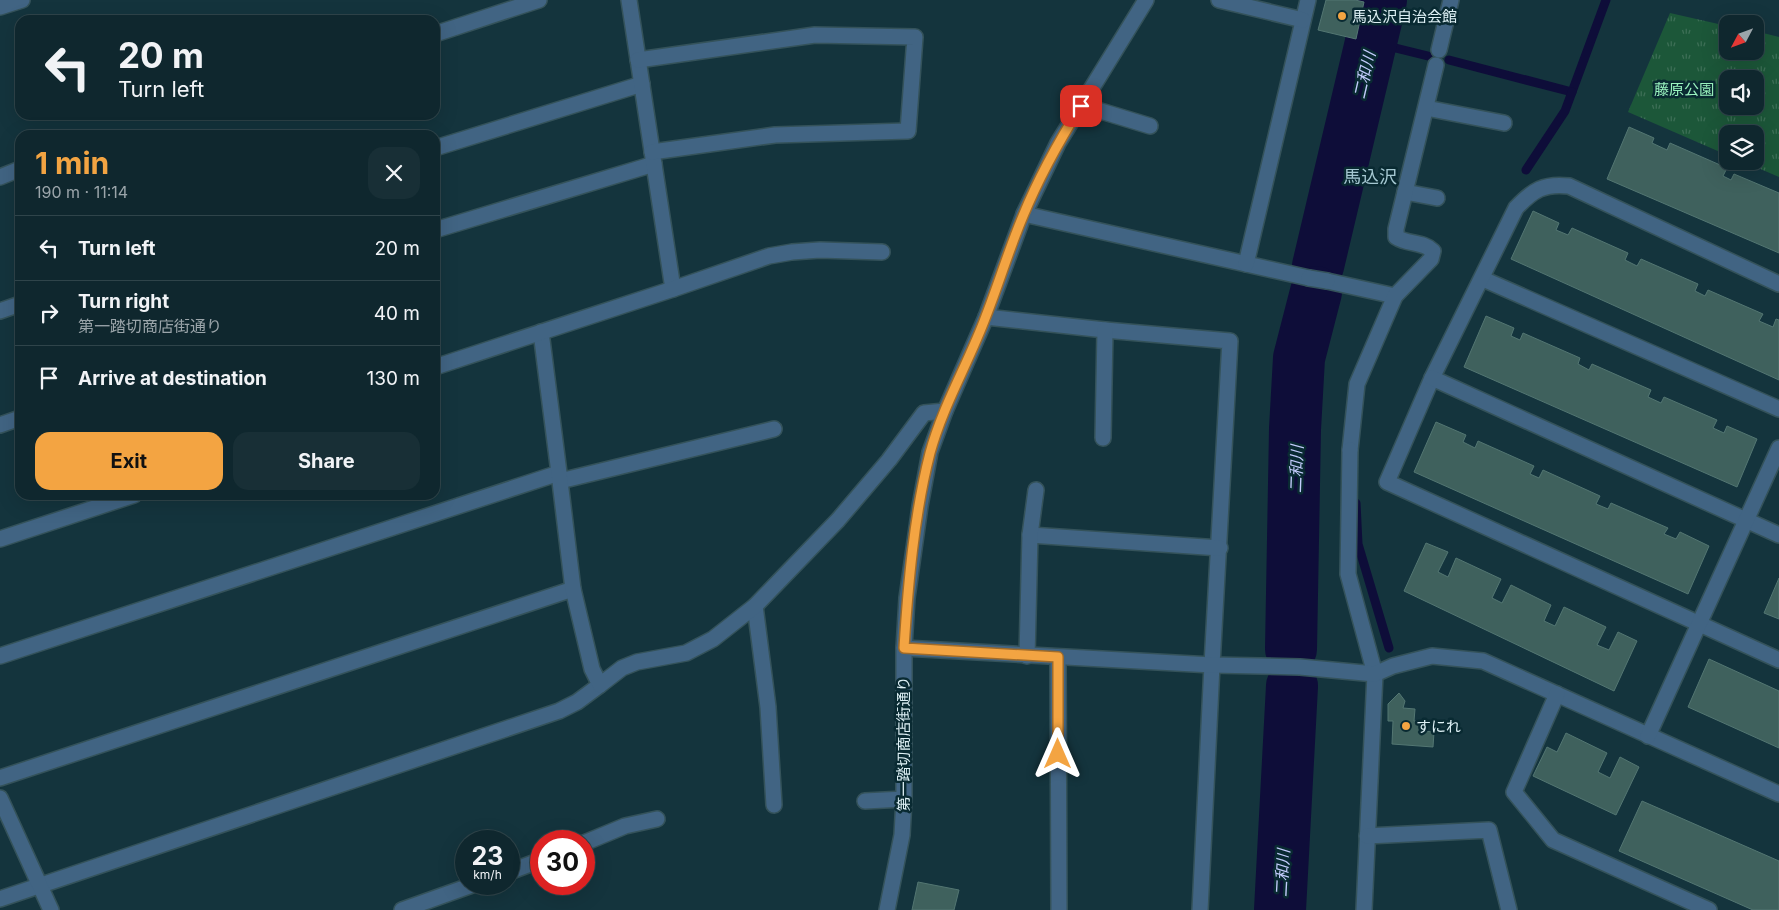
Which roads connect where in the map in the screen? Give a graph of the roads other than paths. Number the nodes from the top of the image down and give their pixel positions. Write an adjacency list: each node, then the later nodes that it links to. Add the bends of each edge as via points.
1 (22, 0): 8 (street)
2 (539, 0): 10 (street)
3 (629, 0): 12 (street)
4 (1146, 0): 15 (street, 第一踏切商店街通り)
5 (1219, 0): 9 (street)
6 (1308, 0): 9 (street)
7 (1451, 0): 11 (street)
8 (0, 7)
9 (1303, 20): 28 (street)
10 (440, 32)
11 (1439, 50)
12 (638, 60): 14 (street); 20 (street, via 815,35 915,37 908,131 775,135)
13 (1436, 65): 16 (street)
14 (642, 84): 19 (street); 20 (street)
15 (1081, 106): 18 (street); 25 (street, 第一踏切商店街通り, via 1058,143)
16 (1426, 108): 17 (street); 23 (street)
17 (1504, 123)
18 (1150, 126)
19 (440, 146)
20 (653, 158): 26 (street); 31 (street)
21 (15, 171): 22 (street)
22 (0, 177)
23 (1405, 192): 24 (street); 32 (street, via 1396,236 1402,241 1428,246 1433,251 1431,259)
24 (1437, 198)
25 (1024, 214): 28 (street); 35 (street, 第一踏切商店街通り)
26 (440, 228)
27 (882, 252): 31 (street, via 820,250 769,256)
28 (1246, 264): 32 (street)
29 (1482, 279): 30 (street, via 1516,208 1539,188 1554,184 1570,186); 39 (street); 40 (street)
30 (1779, 284)
31 (673, 290): 37 (street)
32 (1395, 296): 64 (street, via 1357,384 1350,450 1348,574)
33 (15, 306): 34 (street)
34 (0, 311)
35 (986, 317): 36 (street); 41 (street, 第一踏切商店街通り)
36 (1105, 330): 45 (street); 54 (street, via 1230,341)
37 (541, 332): 38 (street); 47 (street)
38 (440, 365)
39 (1432, 378): 50 (street); 57 (street, via 1387,482)
40 (1779, 409)
41 (945, 411): 56 (street, via 924,413 838,520); 58 (street, 第一踏切商店街通り, via 930,452 920,506 907,598)
42 (15, 420): 43 (street)
43 (0, 425)
44 (774, 430): 47 (street)
45 (1103, 438)
46 (1779, 448): 50 (street)
47 (560, 477): 55 (street); 59 (street)
48 (1036, 490): 51 (street)
49 (119, 500): 53 (street)
50 (1746, 520): 52 (street); 57 (street)
51 (1030, 535): 54 (street); 60 (street)
52 (1779, 535)
53 (0, 539)
54 (1220, 548): 63 (street)
55 (573, 589): 65 (street, via 592,669); 68 (street)
56 (755, 606): 65 (street, via 695,648 637,662 622,668); 73 (street, via 768,707)
57 (1699, 624): 62 (street); 67 (street)
58 (904, 648): 60 (street); 71 (street, 第一踏切商店街通り)
59 (0, 656)
60 (1027, 656): 61 (street)
61 (1058, 657): 63 (street); 83 (street)
62 (1779, 660)
63 (1212, 665): 64 (street); 84 (street)
64 (1375, 674): 66 (street, via 1432,656 1483,661); 75 (street)
65 (600, 685): 77 (street, via 578,702 559,711)
66 (1558, 694): 67 (street); 87 (street, via 1514,792 1553,840)
67 (1648, 736): 69 (street)
68 (0, 778)
69 (1779, 794)
70 (0, 798): 77 (street)
71 (904, 799): 72 (street); 82 (street, 第一踏切商店街通り, via 900,844)
72 (865, 801)
73 (774, 805)
74 (657, 819): 76 (street, via 625,826)
75 (1367, 836): 85 (street); 86 (street, via 1489,830)
76 (595, 838)
77 (40, 886): 79 (street); 80 (street)
78 (455, 891): 81 (street)
79 (0, 898)
80 (51, 910)
81 (402, 910)
82 (887, 910)
83 (1059, 910)
84 (1200, 910)
85 (1364, 910)
86 (1509, 910)
87 (1709, 910)

